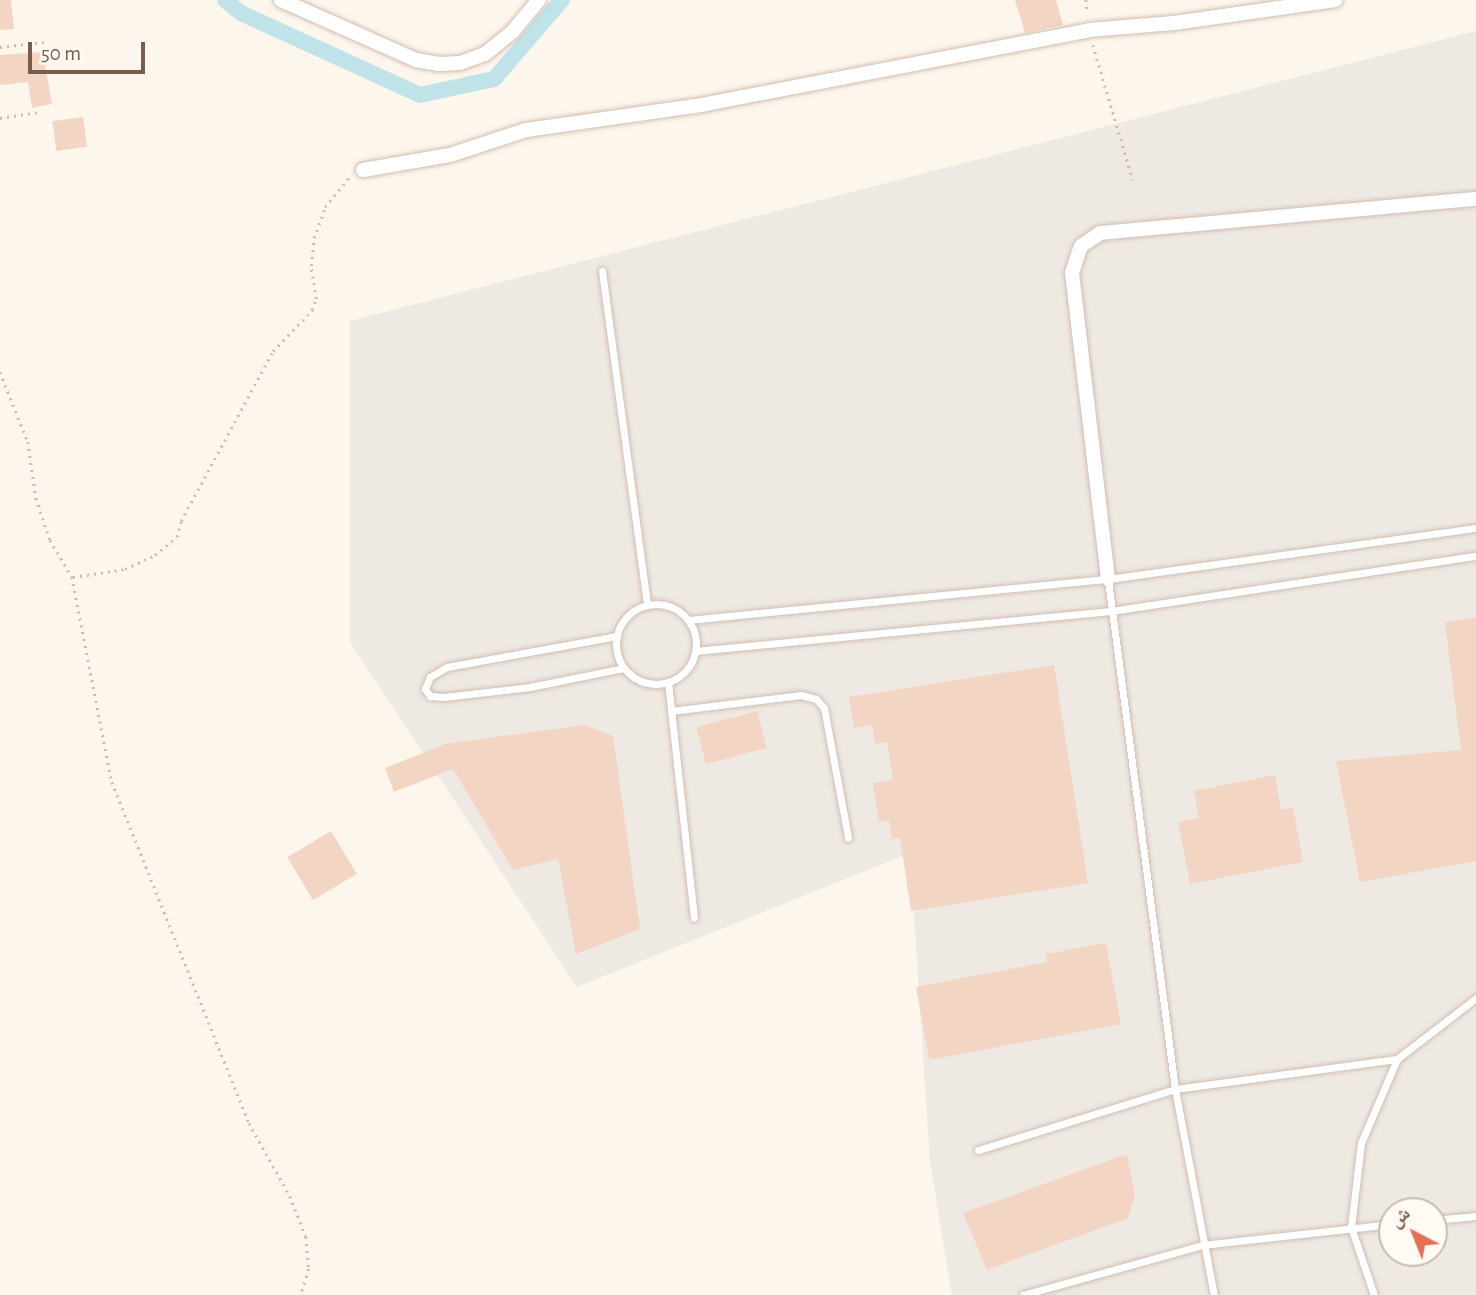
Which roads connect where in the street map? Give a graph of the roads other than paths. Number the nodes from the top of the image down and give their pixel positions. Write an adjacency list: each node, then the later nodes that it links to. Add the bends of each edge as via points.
1 (281, 0): 2 (street, via 416,60 439,64 485,54 513,31)
2 (539, 0)
3 (1335, 0): 4 (street, via 1089,30 701,105 526,130 440,158)
4 (363, 170)
5 (1476, 199): 9 (street, via 1100,233 1081,246 1072,273)
6 (602, 271): 10 (lane)
7 (1476, 528): 9 (lane)
8 (1476, 556): 11 (lane)
9 (1108, 579): 11 (lane); 12 (lane)
10 (648, 605): 12 (lane, via 670,607); 13 (lane, via 633,611)
11 (1111, 611): 14 (lane); 22 (lane)
12 (688, 620): 14 (lane)
13 (617, 636): 15 (lane); 15 (lane, via 447,667 430,677 425,689 430,696 444,697 530,687)
14 (695, 651): 16 (lane, via 685,670)
15 (623, 667): 16 (lane, via 637,679)
16 (668, 682): 17 (lane)
17 (671, 711): 18 (lane, via 801,695 816,699 824,708); 19 (lane)
18 (848, 838)
19 (694, 918)
20 (1476, 998): 21 (lane)
21 (1397, 1059): 22 (lane); 27 (lane, via 1361,1143)
22 (1175, 1089): 23 (lane); 28 (lane)
23 (978, 1150)
24 (1476, 1216): 25 (lane)
25 (1448, 1219)
26 (1378, 1225): 27 (lane)
27 (1352, 1227): 28 (lane); 31 (lane)
28 (1202, 1245): 29 (lane); 30 (lane)
29 (1023, 1295)
30 (1214, 1295)
31 (1374, 1295)

